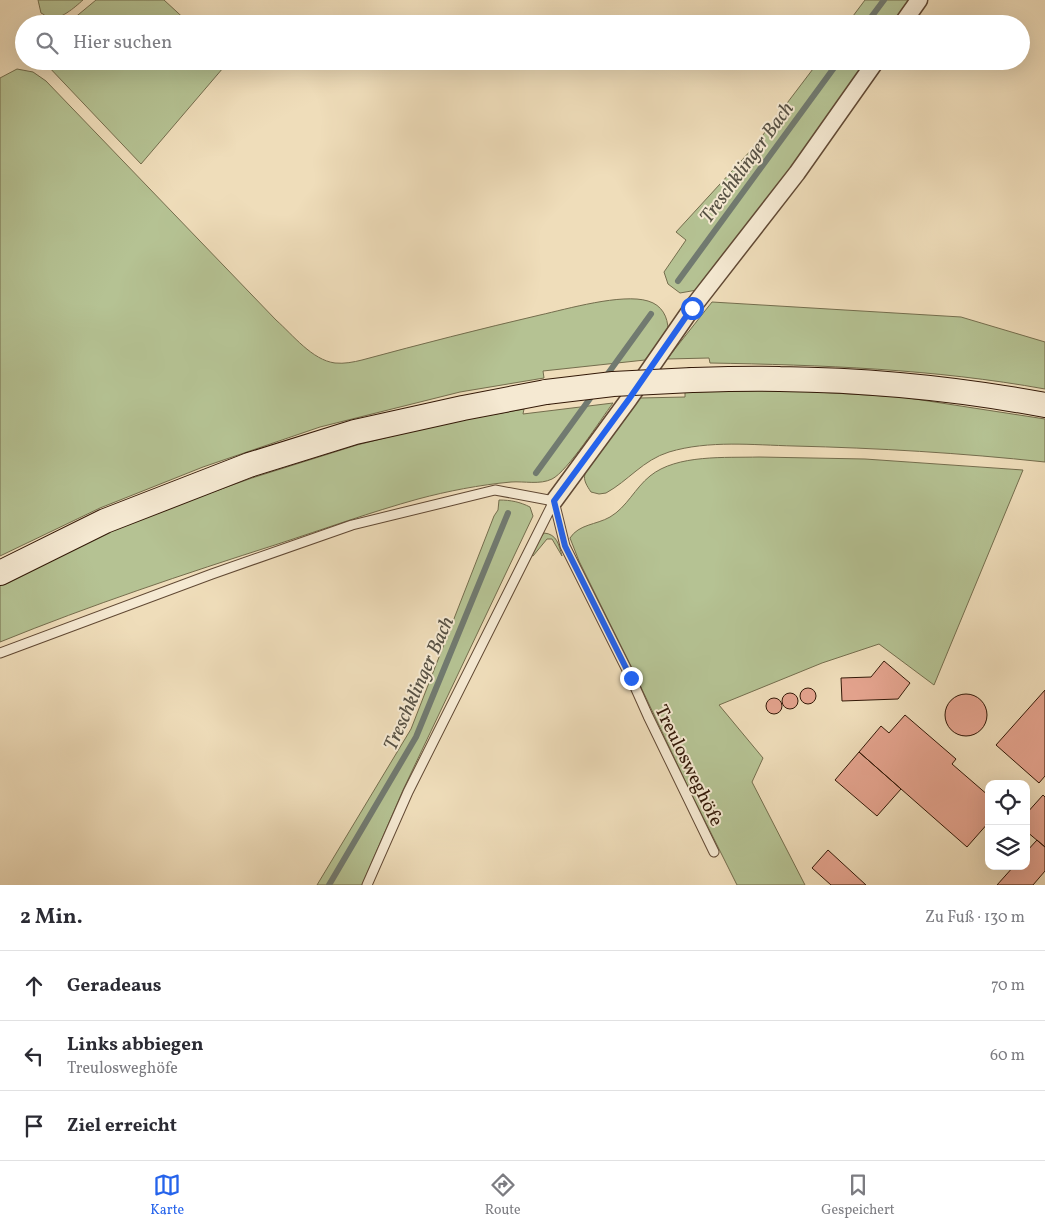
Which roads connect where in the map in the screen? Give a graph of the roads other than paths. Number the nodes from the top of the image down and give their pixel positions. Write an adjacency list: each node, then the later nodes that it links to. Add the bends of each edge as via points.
1 (919, 0): 2 (street)
2 (908, 15)
3 (870, 70): 5 (street, via 797,174 692,308)
4 (1045, 405): 6 (main road, bridge, via 925,388 780,379 613,384 546,392 355,432 249,465 105,521)
5 (554, 501): 7 (lane, via 495,490 352,525); 8 (lane, Treulosweghöfe, via 565,546); 9 (lane, via 408,792)
6 (0, 573)
7 (0, 653)
8 (714, 852)
9 (367, 885)

